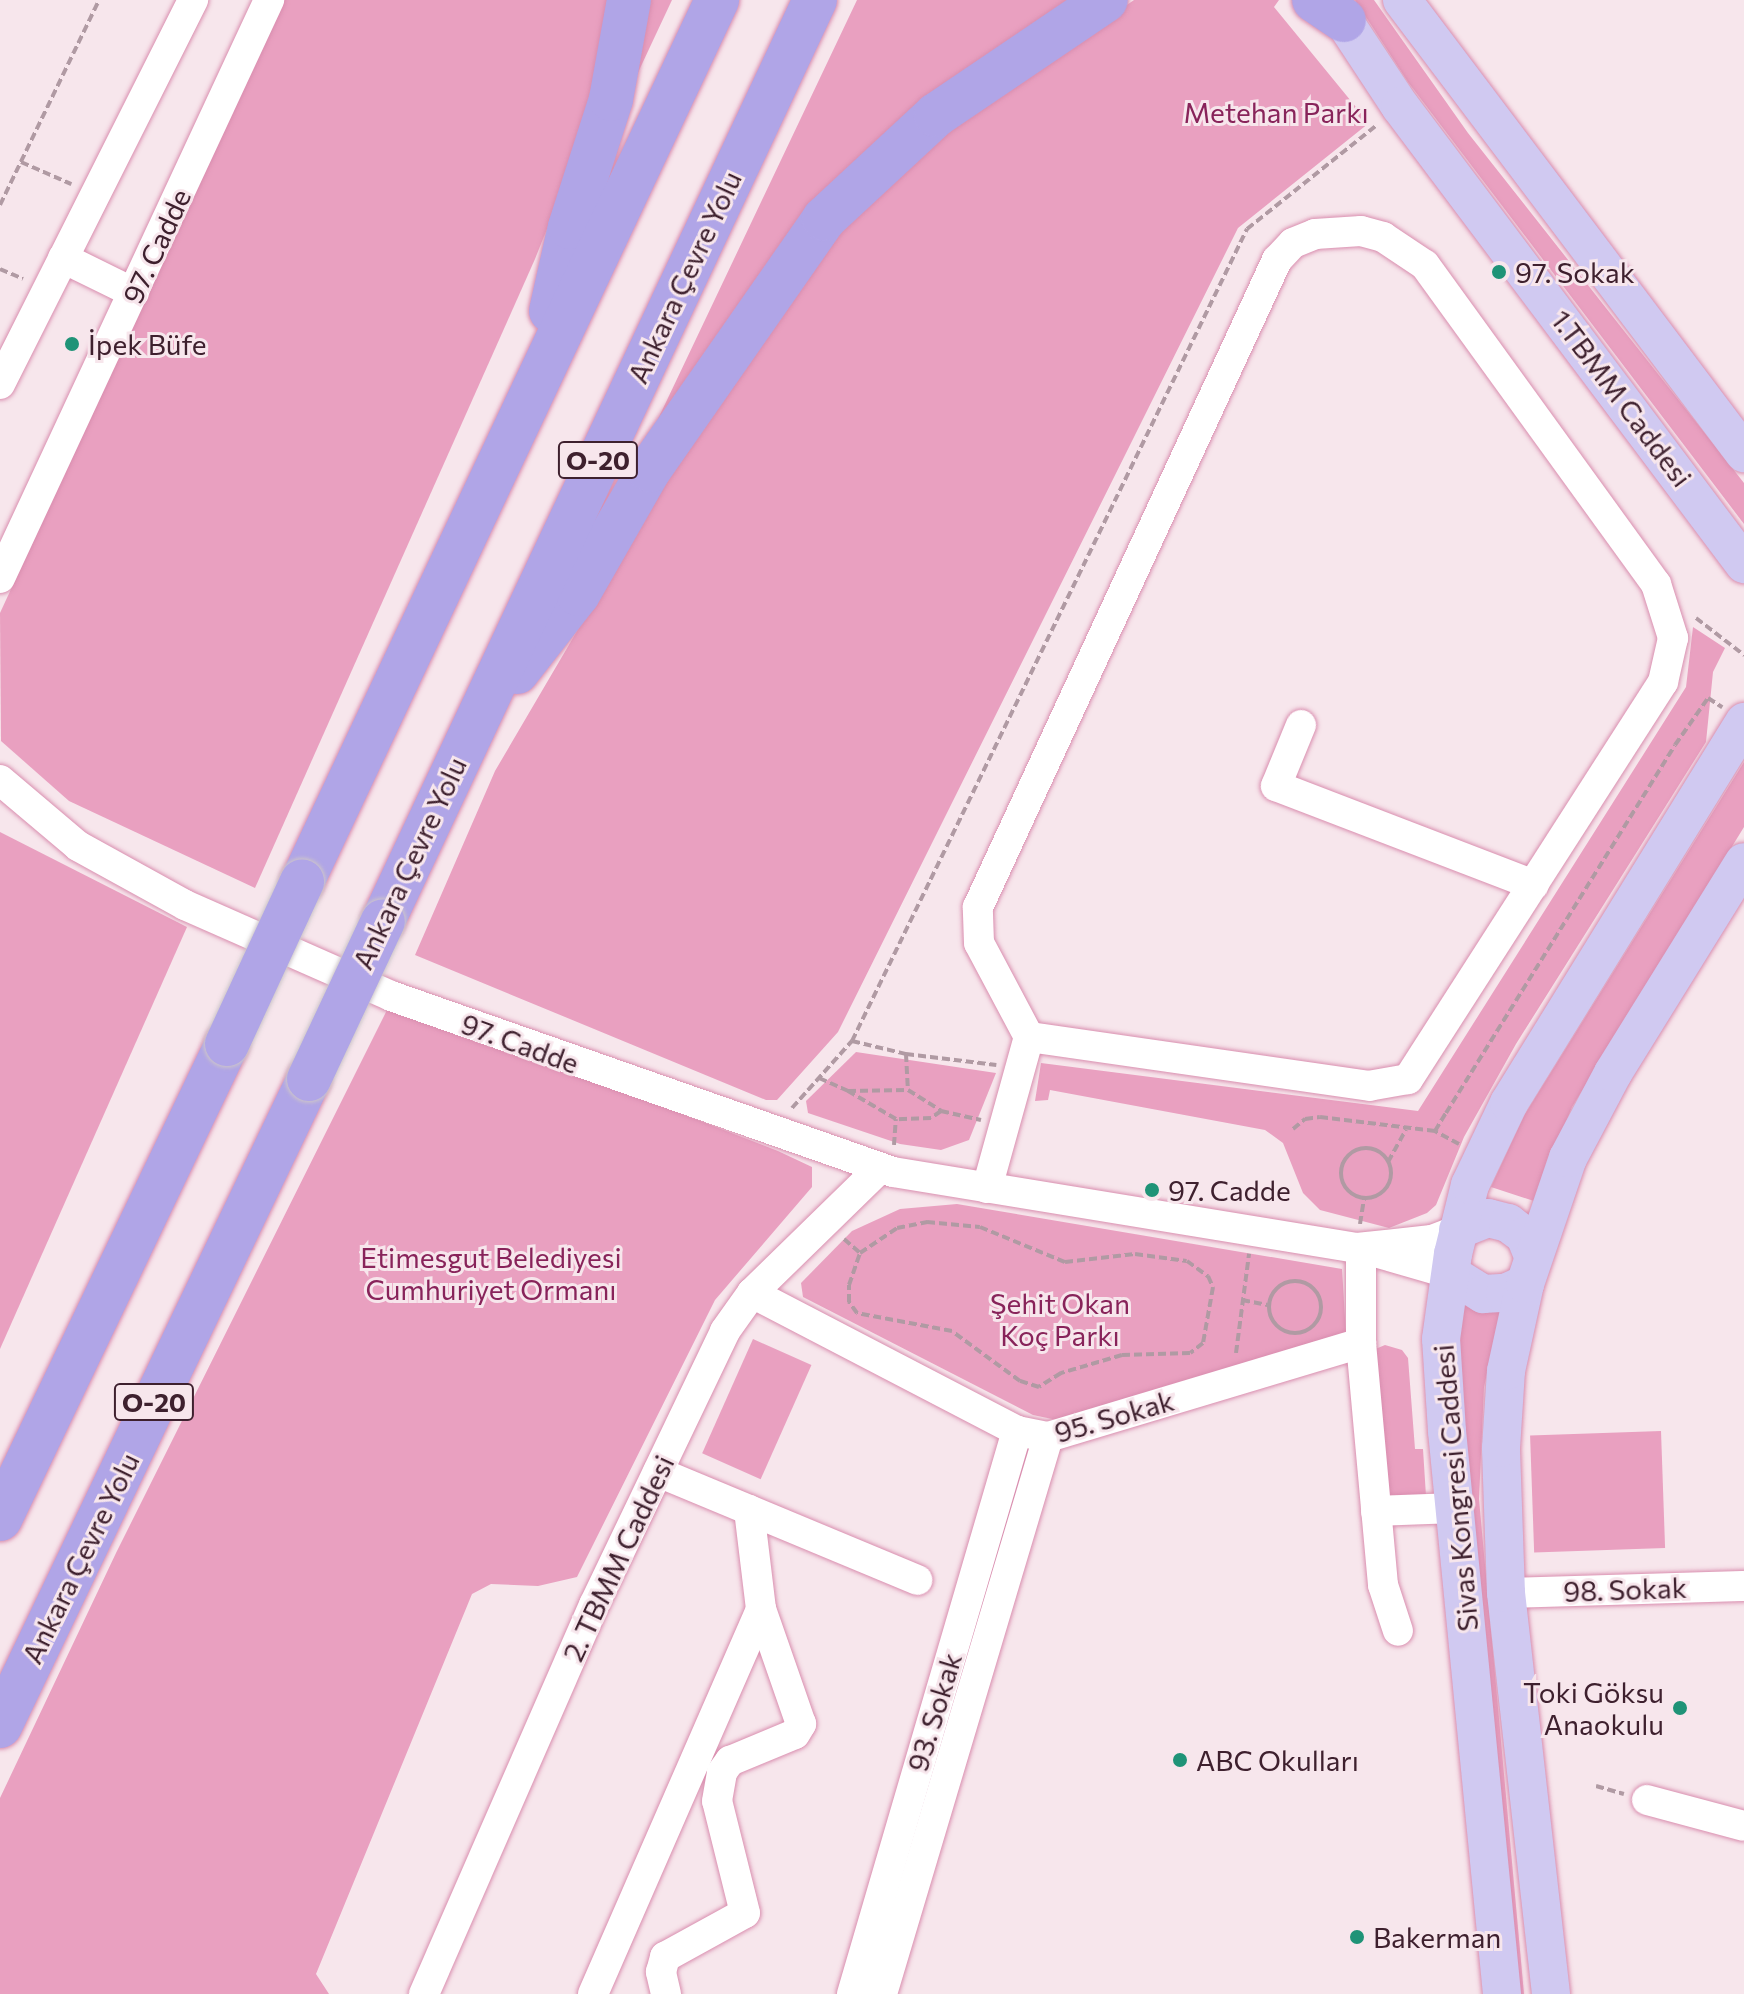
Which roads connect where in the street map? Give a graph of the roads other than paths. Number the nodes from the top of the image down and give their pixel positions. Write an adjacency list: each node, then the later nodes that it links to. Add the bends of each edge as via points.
1 (193, 0): 9 (street)
2 (269, 0): 10 (street, 97. Cadde)
3 (629, 0): 12 (highway, via 611,99 570,227)
4 (717, 0): 12 (highway, O-20)
5 (815, 0): 18 (highway, Ankara Çevre Yolu / O-20)
6 (1106, 0): 18 (highway, via 936,115 824,219 649,470 578,594)
7 (1402, 0): 13 (main road)
8 (1329, 7): 14 (main road, 1.TBMM Caddesi)
9 (63, 258): 10 (street); 11 (street)
10 (134, 293): 15 (street, 97. Cadde)
11 (0, 384)
12 (532, 392): 37 (highway, O-20, bridge)
13 (1744, 453)
14 (1741, 555)
15 (0, 578)
16 (1738, 718): 25 (main road, Sivas Kongresi Caddesi, via 1509,1103 1481,1157)
17 (1301, 725): 21 (street, via 1276,786)
18 (467, 737): 43 (highway, Ankara Çevre Yolu / O-20, bridge)
19 (0, 780): 23 (street, 97. Cadde, via 78,846 185,905 391,996)
20 (1744, 862): 27 (main road, Sivas Kongresi Caddesi, via 1589,1116 1557,1183)
21 (1534, 885): 22 (street, via 1416,1072 1396,1084 1370,1086); 22 (street, via 1663,682 1673,638 1670,616 1656,584 1414,254 1361,231 1315,234 1293,243 1277,260 978,907 979,943)
22 (1029, 1037): 24 (street)
23 (880, 1168): 24 (street, 97. Cadde); 29 (street, 2. TBMM Caddesi)
24 (987, 1188): 26 (street, 97. Cadde)
25 (1458, 1230): 26 (street, 97. Cadde, via 1432,1240); 27 (main road, via 1477,1220 1498,1219 1525,1236); 28 (main road, Sivas Kongresi Caddesi)
26 (1364, 1249): 28 (street, 97. Cadde); 30 (street)
27 (1529, 1270): 28 (main road, via 1505,1293 1483,1294); 40 (main road, Sivas Kongresi Caddesi, via 1503,1391)
28 (1451, 1274): 34 (main road, Sivas Kongresi Caddesi, via 1441,1339)
29 (752, 1293): 31 (street, 95. Sokak); 33 (street, 2. TBMM Caddesi, via 725,1331)
30 (1361, 1343): 32 (street, 95. Sokak); 36 (street)
31 (1017, 1431): 32 (street, 95. Sokak); 45 (street, 93. Sokak)
32 (1048, 1437): 46 (street, 93. Sokak)
33 (658, 1472): 35 (street); 48 (street, 2. TBMM Caddesi)
34 (1454, 1508): 36 (street); 53 (main road, Sivas Kongresi Caddesi)
35 (749, 1510): 38 (street); 41 (street)
36 (1376, 1511): 42 (street, via 1383,1585)
37 (0, 1519)
38 (917, 1580)
39 (1744, 1586): 40 (street, 98. Sokak)
40 (1506, 1593): 54 (main road, Sivas Kongresi Caddesi)
41 (761, 1609): 49 (street); 50 (street, via 801,1724 795,1734 730,1761 722,1772 717,1801 745,1913 665,1957 661,1972)
42 (1398, 1631)
43 (0, 1726)
44 (1647, 1800): 47 (street)
45 (905, 1810): 46 (street); 51 (street, 93. Sokak)
46 (934, 1818): 52 (street, 93. Sokak)
47 (1744, 1826)
48 (424, 1994)
49 (593, 1994)
50 (666, 1994)
51 (852, 1994)
52 (882, 1994)
53 (1502, 1994)
54 (1551, 1994)

